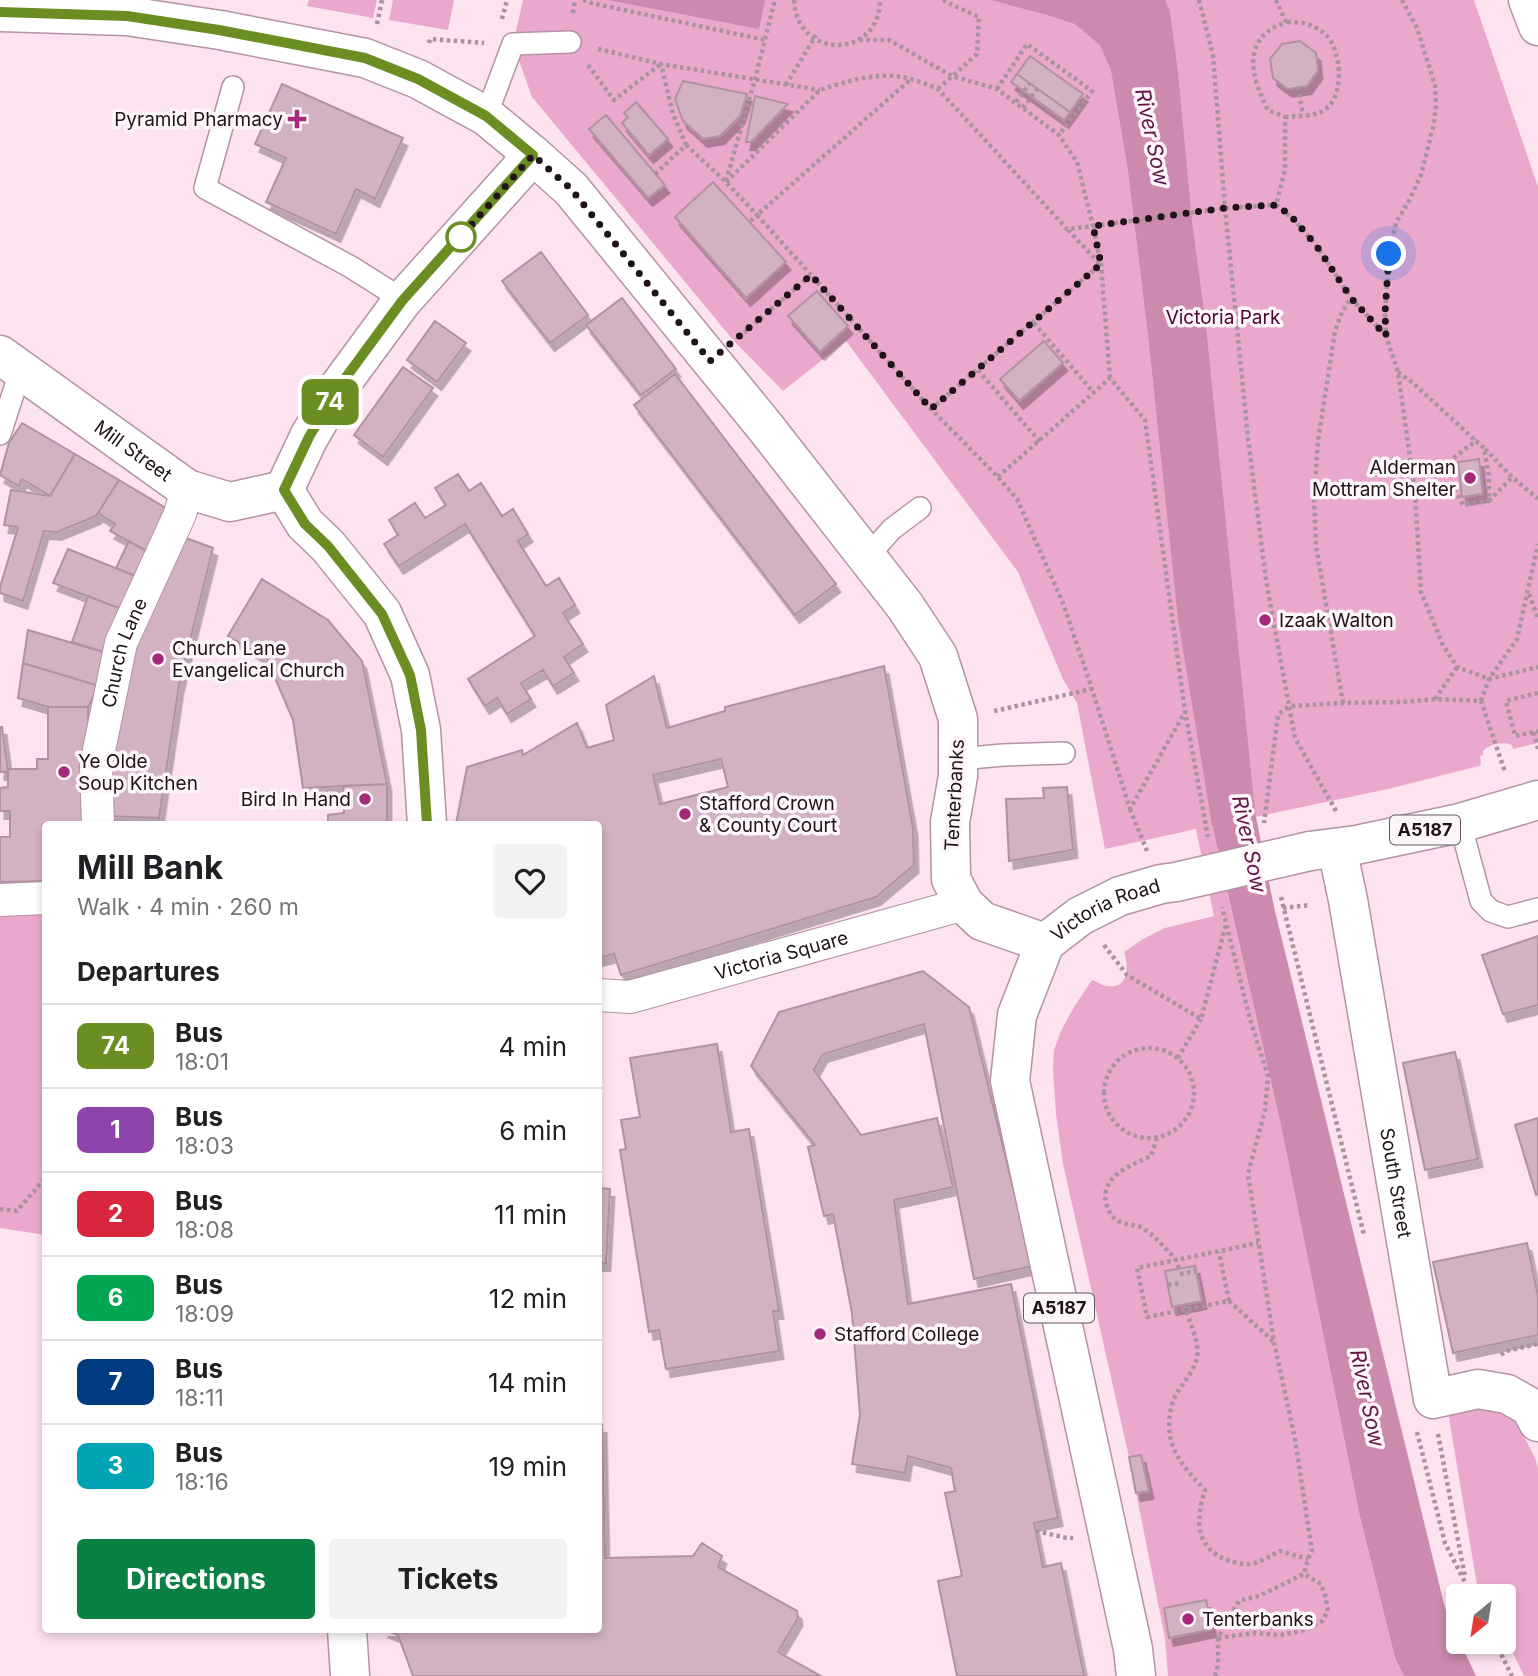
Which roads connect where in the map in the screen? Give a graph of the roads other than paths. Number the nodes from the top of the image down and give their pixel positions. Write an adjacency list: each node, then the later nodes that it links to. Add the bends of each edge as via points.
1 (1528, 0): 3 (main road)
2 (0, 12): 6 (main road, Tenterbanks, via 127,16 365,58 418,79)
3 (1538, 26)
4 (570, 41): 6 (lane, via 513,44)
5 (233, 87): 8 (lane, via 205,188 351,267)
6 (486, 116): 7 (main road, Tenterbanks)
7 (533, 155): 8 (main road); 14 (main road, Tenterbanks, via 571,189)
8 (402, 301): 12 (main road, via 338,388)
9 (10, 362): 10 (lane); 11 (main road, Mill Street)
10 (0, 434)
11 (187, 489): 12 (main road, Mill Street, via 230,502); 18 (street, Church Lane, via 121,643 96,765)
12 (284, 490): 19 (main road, via 305,524 382,614 410,675 421,730)
13 (920, 508): 14 (lane)
14 (867, 556): 16 (main road, Tenterbanks, via 938,656 958,719)
15 (1063, 753): 16 (lane)
16 (958, 759): 24 (main road, Tenterbanks, via 950,822 951,879)
17 (1527, 803): 20 (main road, Victoria Road / A5187)
18 (98, 821)
19 (427, 821)
20 (1460, 823): 21 (main road, Victoria Road / A5187); 25 (lane, via 1482,901 1491,911 1508,916)
21 (1324, 850): 26 (main road, Victoria Road / A5187, bridge, via 1120,896 1080,916); 28 (main road, South Street, via 1348,900 1424,1414 1478,1388 1507,1394 1530,1407)
22 (42, 898): 23 (street)
23 (0, 900)
24 (964, 904): 26 (main road, via 982,920); 27 (street, Victoria Square, via 630,997)
25 (1538, 909)
26 (1045, 943): 31 (main road, A5187, via 1017,1015 1010,1081)
27 (602, 995)
28 (1538, 1422)
29 (348, 1633): 30 (main road)
30 (350, 1676)
31 (1136, 1676)

